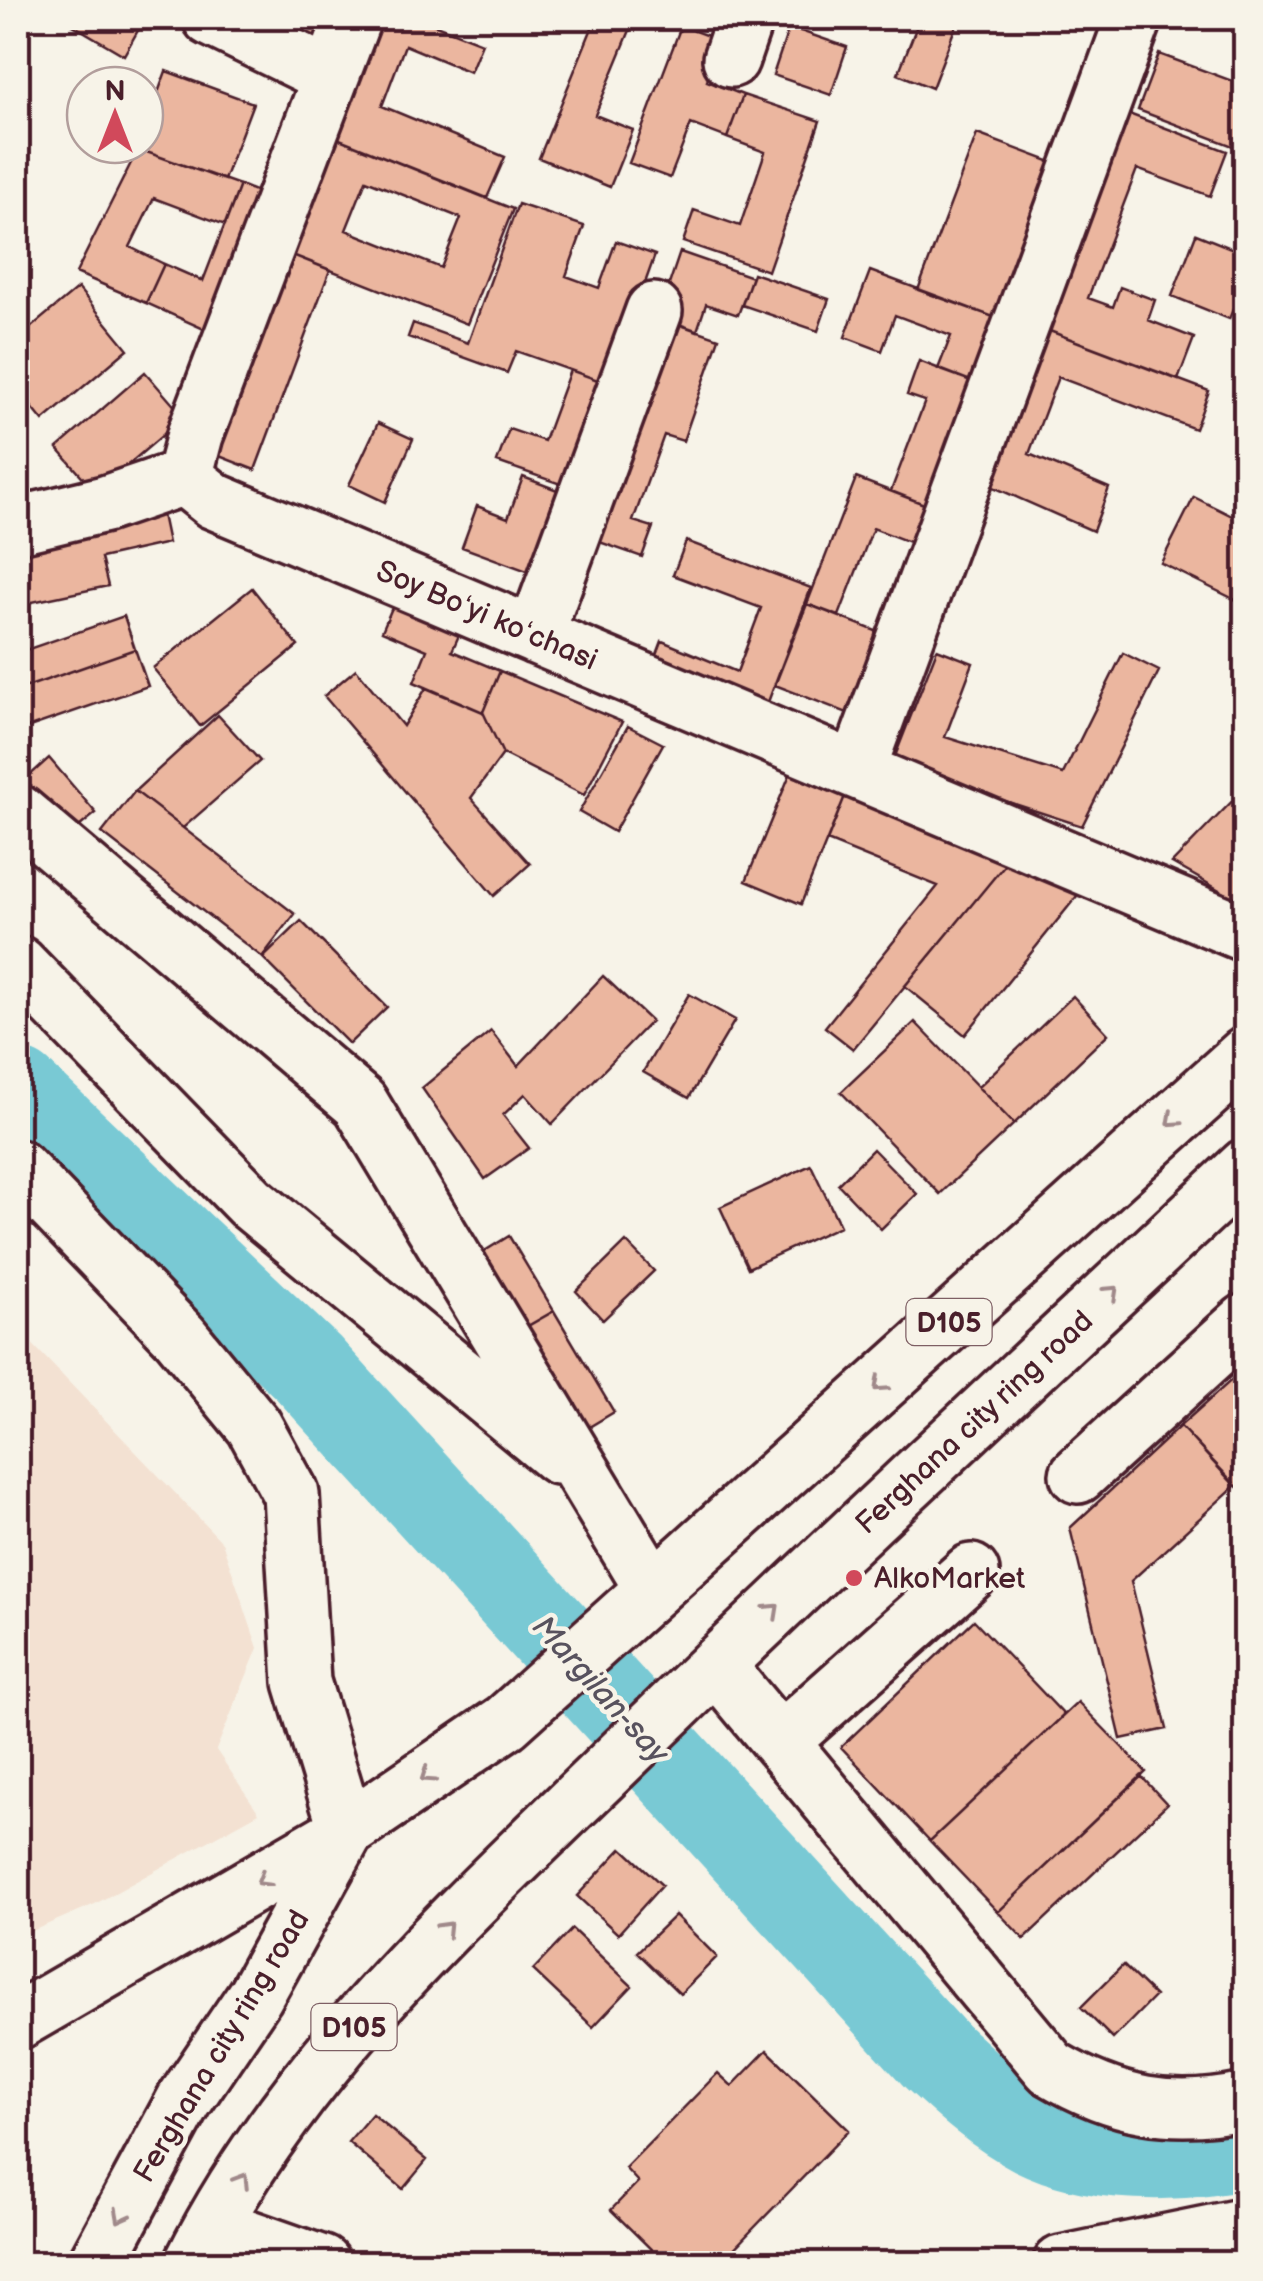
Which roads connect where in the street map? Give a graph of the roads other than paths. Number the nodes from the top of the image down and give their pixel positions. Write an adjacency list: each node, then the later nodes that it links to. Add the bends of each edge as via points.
1 (211, 18): 4 (main road)
2 (353, 18): 4 (main road)
3 (1134, 18): 9 (main road)
4 (330, 76): 6 (main road)
5 (654, 312): 8 (main road)
6 (184, 477): 7 (main road); 8 (main road, Soy Boʻyi koʻchasi, via 214,501)
7 (18, 525)
8 (535, 636): 9 (main road, Soy Boʻyi koʻchasi)
9 (858, 770): 11 (main road, Soy Boʻyi koʻchasi)
10 (18, 813): 18 (main road, via 360,1103)
11 (1246, 934)
12 (18, 964): 18 (main road, via 250,1202)
13 (1246, 1055): 20 (main road, D105, one-way to 20)
14 (1246, 1167): 21 (main road, Ferghana city ring road / D105, one-way to 14)
15 (18, 1168): 23 (main road, via 180,1336 254,1426 291,1494 302,1682)
16 (1246, 1322): 17 (main road)
17 (1078, 1475)
18 (593, 1485): 20 (main road)
19 (971, 1572): 22 (main road)
20 (653, 1589): 23 (main road, D105, one-way to 23, via 506,1722)
21 (709, 1671): 22 (main road); 27 (main road, D105, one-way to 21, via 334,2048 444,1928)
22 (780, 1742): 25 (main road, via 1051,2068 1096,2095 1145,2108)
23 (347, 1830): 24 (main road, one-way to 24); 28 (main road, Ferghana city ring road / D105, one-way to 28, via 255,1996 184,2101)
24 (18, 2021)
25 (1246, 2102)
26 (1246, 2226): 30 (main road)
27 (203, 2245): 29 (main road)
28 (96, 2264)
29 (322, 2264)
30 (1061, 2264)

